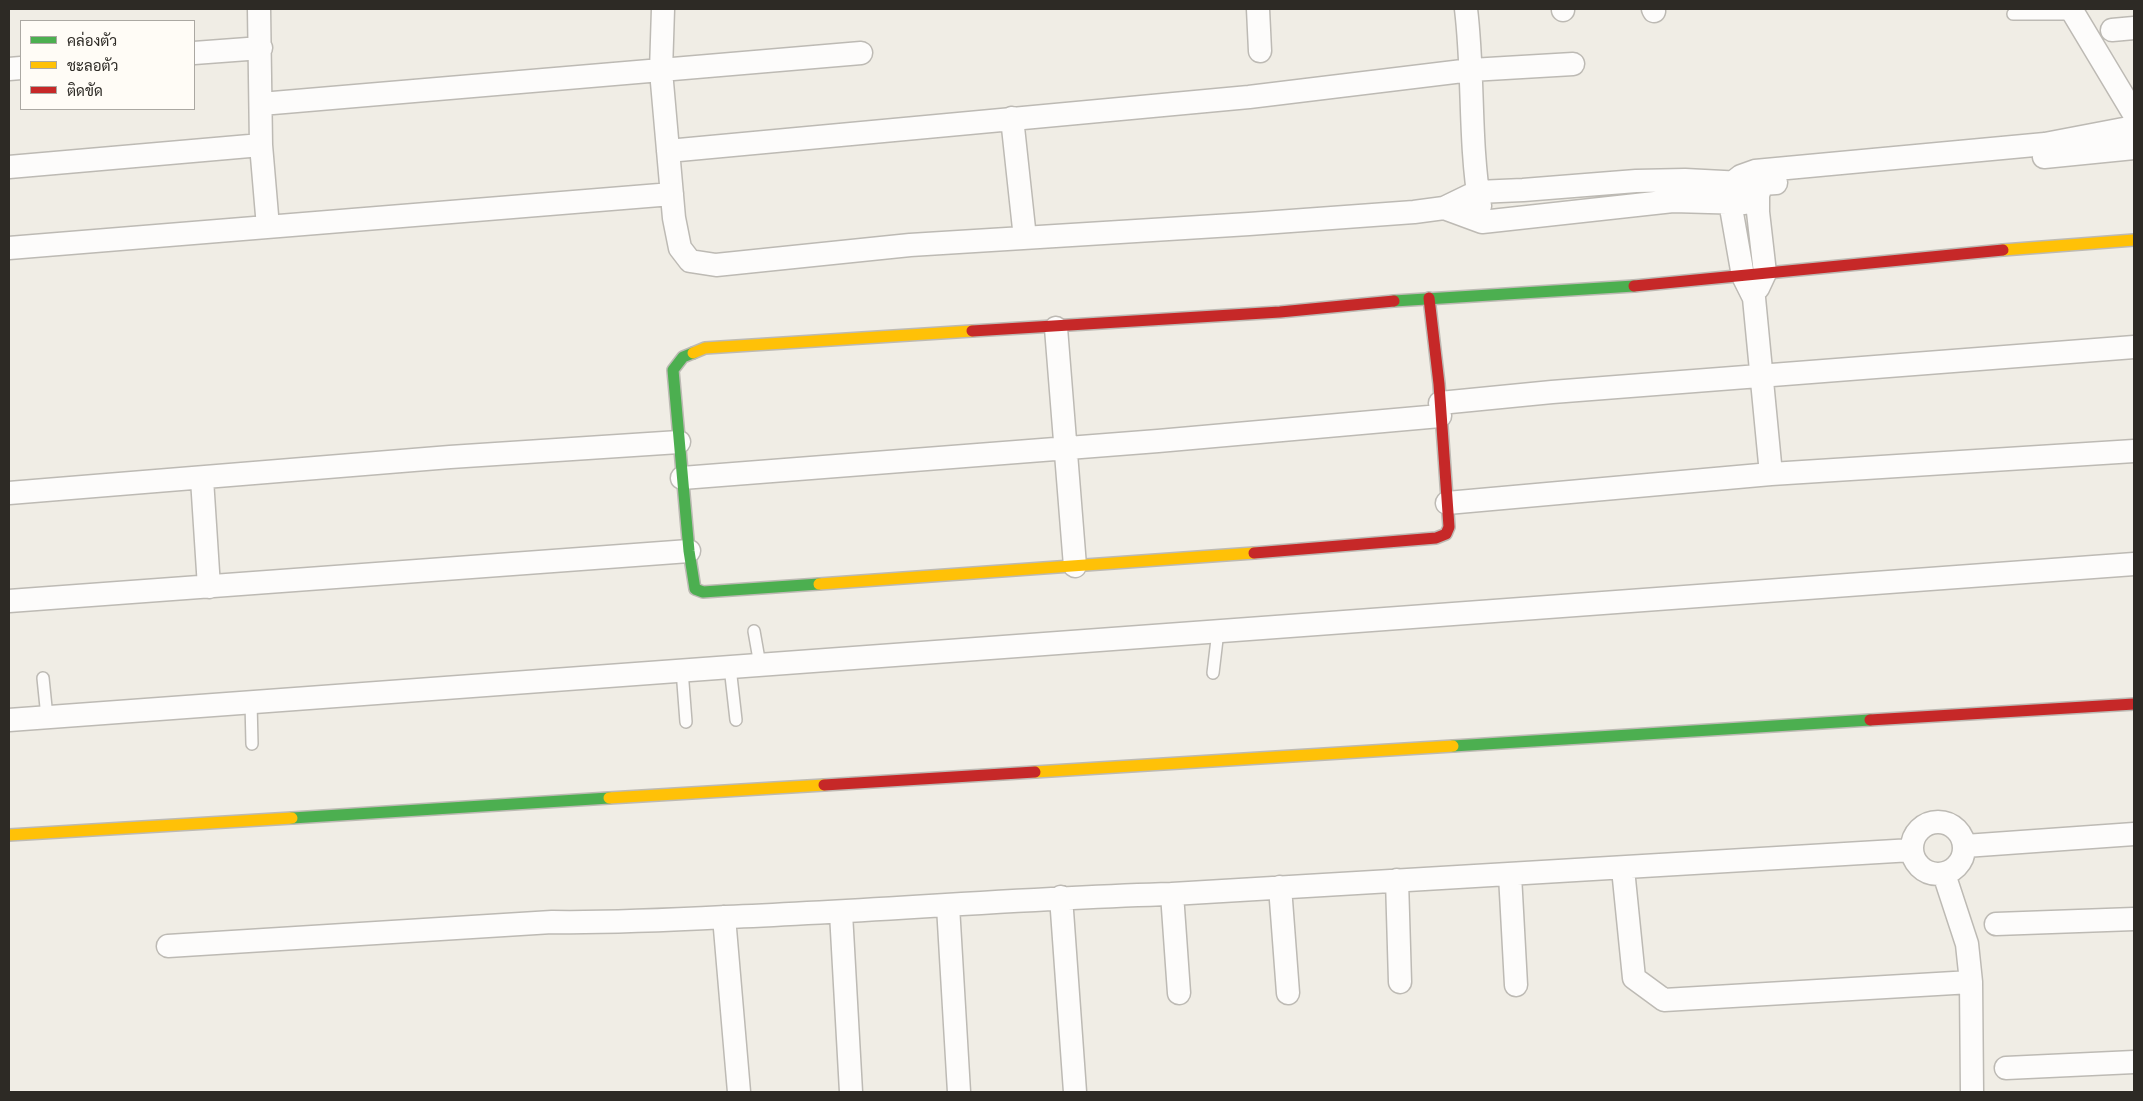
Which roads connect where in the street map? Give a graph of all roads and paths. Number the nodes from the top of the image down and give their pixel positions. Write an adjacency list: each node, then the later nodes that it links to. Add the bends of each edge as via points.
1 (259, 9): 9 (street)
2 (663, 9): 15 (street)
3 (1258, 9): 10 (street)
4 (1466, 9): 14 (street)
5 (2073, 11): 6 (lane); 17 (street)
6 (2013, 14)
7 (2134, 28): 8 (street)
8 (2112, 30)
9 (260, 48): 12 (street); 16 (street)
10 (1260, 50)
11 (861, 53): 15 (street)
12 (195, 54)
13 (1573, 64): 14 (street)
14 (1471, 70): 18 (street, via 1249,96); 25 (street)
15 (660, 71): 16 (street); 22 (street)
16 (261, 104): 20 (street)
17 (2134, 114)
18 (1012, 118): 22 (street); 32 (street)
19 (2134, 127): 26 (street, via 2045,144 1755,171 1741,176)
20 (261, 145): 23 (street); 31 (street)
21 (2134, 148): 28 (street)
22 (668, 151): 27 (street)
23 (9, 167)
24 (1671, 191): 25 (street); 26 (street); 30 (street)
25 (1477, 192): 29 (street); 30 (street)
26 (1731, 192): 28 (street); 36 (street)
27 (672, 194): 31 (street); 32 (street, via 680,248 690,262 716,265 910,245)
28 (1760, 194): 35 (street)
29 (1444, 208): 30 (street); 32 (street)
30 (1482, 222)
31 (268, 227): 34 (street)
32 (1025, 238)
33 (2134, 240): 35 (street)
34 (9, 248)
35 (1765, 273): 36 (street); 38 (street)
36 (1743, 276): 37 (street, via 1599,290); 38 (street)
37 (1429, 298): 39 (street); 42 (street)
38 (1754, 298): 41 (street)
39 (1056, 328): 43 (street, via 706,348 683,357 673,370); 44 (street)
40 (2134, 347): 41 (street)
41 (1762, 376): 42 (street, via 1552,392); 46 (street)
42 (1440, 409): 44 (street); 50 (street)
43 (679, 442): 47 (street); 48 (street, via 450,457)
44 (1066, 448): 47 (street); 53 (street)
45 (2134, 451): 46 (street)
46 (1771, 474): 50 (street)
47 (682, 478): 51 (street)
48 (202, 479): 49 (street); 54 (street)
49 (9, 493)
50 (1447, 503): 53 (street, via 1449,527 1446,534 1436,538)
51 (689, 552): 53 (street, via 695,589 703,592); 54 (street)
52 (2134, 564): 57 (street)
53 (1075, 566)
54 (209, 587): 55 (street)
55 (9, 601)
56 (754, 631): 58 (lane)
57 (1218, 631): 58 (street); 61 (lane)
58 (760, 665): 59 (street)
59 (730, 667): 60 (street); 67 (lane)
60 (682, 670): 63 (street); 68 (lane)
61 (1214, 672)
62 (44, 678): 65 (lane)
63 (251, 702): 65 (street); 69 (lane)
64 (2134, 704): 71 (street)
65 (46, 717): 66 (street)
66 (9, 720)
67 (736, 720)
68 (686, 722)
69 (252, 744)
70 (2134, 834): 72 (street)
71 (9, 835)
72 (1965, 846): 73 (street, via 1953,826 1942,822 1930,823 1920,829); 75 (street, via 1960,864)
73 (1912, 850): 74 (street); 75 (street, via 1922,870)
74 (1624, 869): 76 (street); 88 (street, via 1634,978 1664,1000)
75 (1944, 874): 88 (street, via 1967,944)
76 (1510, 875): 77 (street); 89 (street)
77 (1397, 880): 78 (street); 87 (street)
78 (1280, 887): 79 (street); 91 (street)
79 (1172, 894): 80 (street); 90 (street)
80 (1062, 897): 81 (street); 97 (street)
81 (948, 906): 82 (street); 96 (street)
82 (842, 913): 83 (street); 95 (street)
83 (724, 917): 86 (street, via 552,922); 94 (street)
84 (2134, 919): 85 (street)
85 (1996, 924)
86 (168, 946)
87 (1400, 982)
88 (1972, 982): 98 (street)
89 (1516, 985)
90 (1179, 993)
91 (1288, 993)
92 (2134, 1062): 93 (street)
93 (2006, 1068)
94 (739, 1092)
95 (851, 1092)
96 (959, 1092)
97 (1075, 1092)
98 (1972, 1092)

